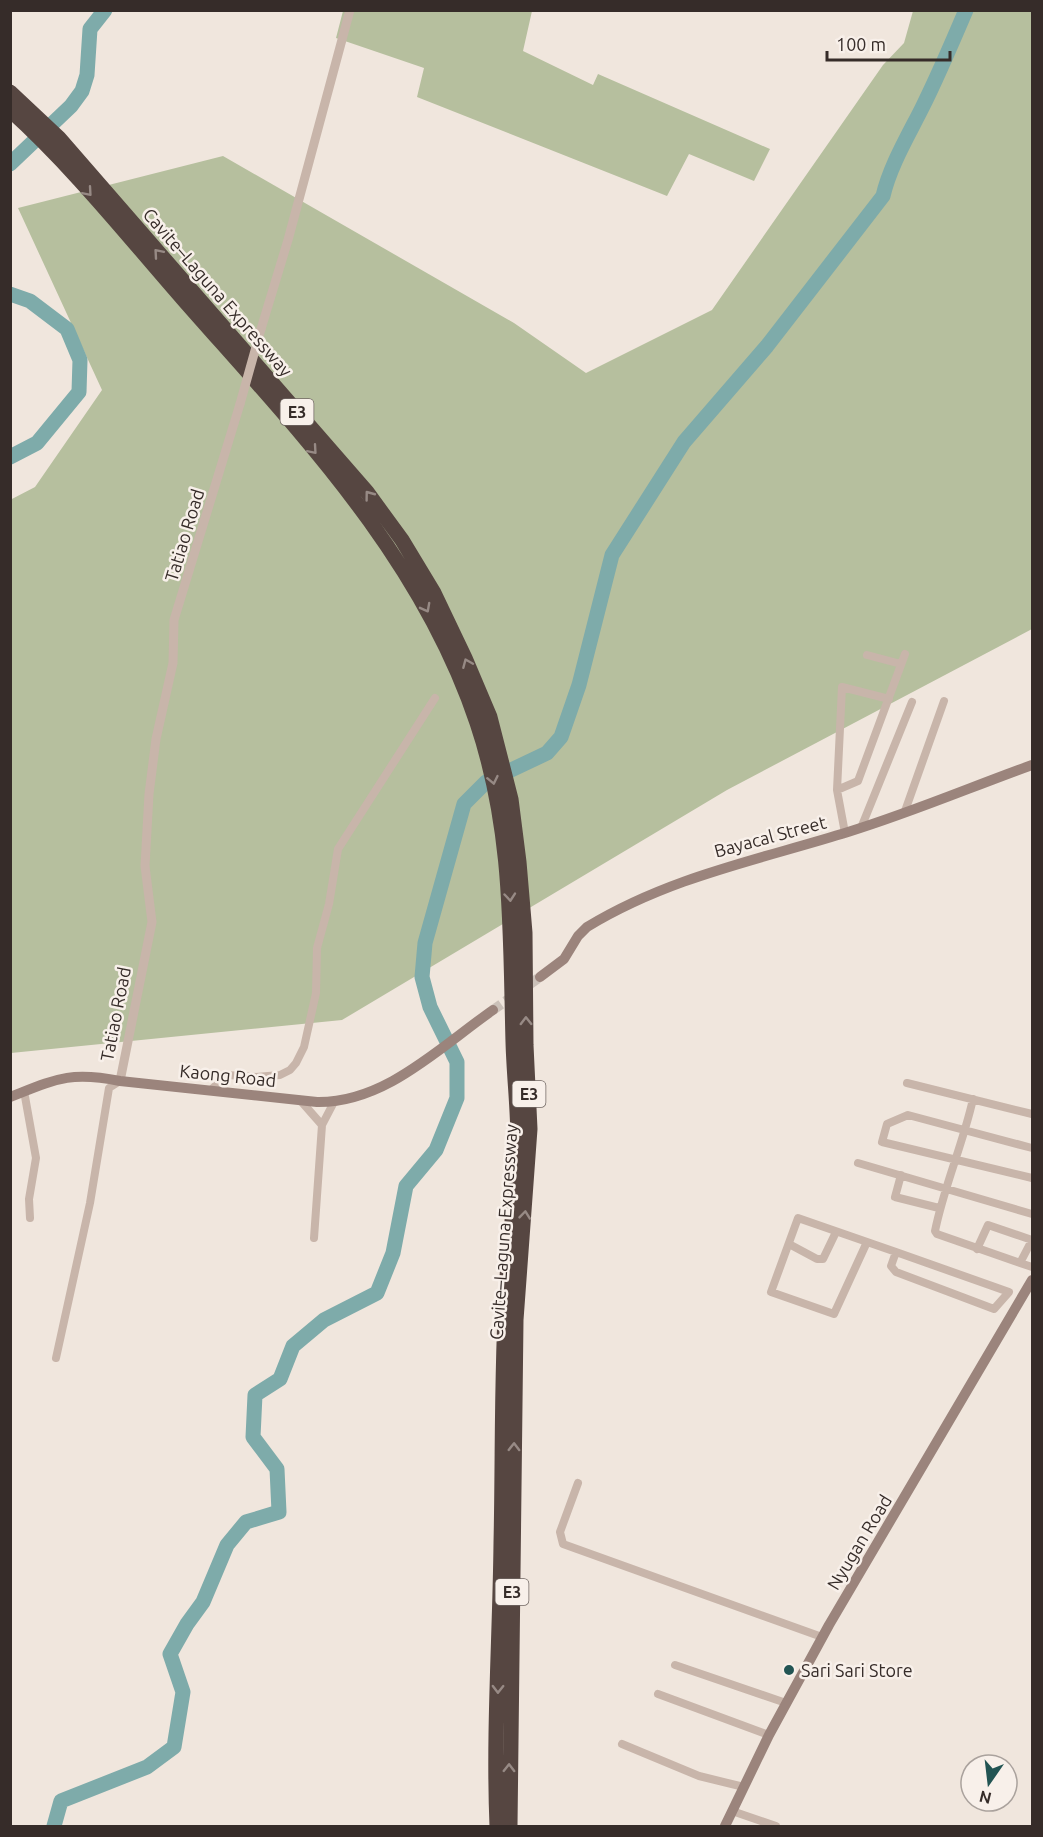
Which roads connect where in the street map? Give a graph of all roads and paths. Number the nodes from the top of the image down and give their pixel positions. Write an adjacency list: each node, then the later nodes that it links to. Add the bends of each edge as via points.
1 (350, 10): 19 (street, Tatiao Road, bridge, via 288,240 174,620 173,663 156,739 149,795 145,866 152,922)
2 (10, 92): 3 (highway, Cavite–Laguna Expressway / E3)
3 (20, 113): 16 (highway, Cavite–Laguna Expressway / E3, via 55,143 356,499 390,546 484,720 492,773)
4 (905, 654): 6 (street)
5 (867, 655): 6 (street)
6 (901, 664): 8 (street)
7 (435, 698): 21 (street, via 338,849 329,904 316,948 316,993 304,1047 296,1063 280,1075 227,1075)
8 (889, 699): 12 (street, via 858,781); 12 (street, via 842,687)
9 (944, 701): 13 (street)
10 (912, 702): 14 (street)
11 (1032, 765): 13 (main road, Bayacal Street)
12 (837, 790): 15 (street)
13 (905, 811): 14 (main road, Bayacal Street)
14 (861, 828): 15 (main road, Bayacal Street)
15 (845, 833): 17 (main road, Bayacal Street, via 710,870 658,892 587,927 564,959)
16 (510, 834): 60 (highway, Cavite–Laguna Expressway / E3, one-way to 60, via 518,1154 504,1335); 61 (highway, Cavite–Laguna Expressway / E3, one-way to 16, via 516,1330 530,1129 525,933)
17 (540, 977)
18 (493, 1010): 26 (main road, Kaong Road, via 370,1093)
19 (120, 1081): 21 (main road, Kaong Road); 22 (main road, Kaong Road, via 88,1075 54,1079); 50 (street, via 109,1088 106,1100 90,1203)
20 (907, 1083): 24 (street)
21 (211, 1090): 25 (main road, Kaong Road)
22 (24, 1091): 23 (main road, Kaong Road); 38 (street, via 36,1158)
23 (10, 1097)
24 (973, 1099): 27 (street); 29 (street)
25 (300, 1100): 26 (main road, Kaong Road); 28 (street)
26 (334, 1102): 28 (street)
27 (1032, 1114)
28 (322, 1125): 40 (street)
29 (966, 1130): 30 (street); 31 (street); 31 (street, via 909,1115 887,1124 882,1142)
30 (1032, 1148)
31 (956, 1158): 34 (street); 35 (street)
32 (858, 1163): 33 (street)
33 (901, 1175): 35 (street); 36 (street, via 895,1197)
34 (1032, 1178)
35 (945, 1187): 36 (street); 37 (street)
36 (939, 1208): 43 (street, via 937,1234)
37 (1032, 1214)
38 (30, 1218)
39 (836, 1232): 41 (street); 42 (street, via 823,1259); 42 (street, via 798,1218)
40 (314, 1238)
41 (867, 1242): 42 (street, via 834,1314 771,1292); 44 (street)
42 (789, 1244)
43 (977, 1249): 45 (street); 45 (street, via 988,1225 992,1225 1032,1240)
44 (896, 1252): 48 (street); 48 (street, via 891,1266 896,1272 994,1309)
45 (1020, 1263): 46 (street)
46 (1032, 1267)
47 (1032, 1280): 49 (main road, Nyugan Road)
48 (1009, 1292): 49 (street)
49 (1023, 1297): 52 (main road, Nyugan Road)
50 (56, 1358)
51 (578, 1483): 52 (street, via 560,1532 562,1544)
52 (822, 1637): 55 (main road, Nyugan Road)
53 (675, 1665): 55 (street)
54 (658, 1694): 56 (street)
55 (786, 1703): 56 (main road, Nyugan Road)
56 (770, 1735): 58 (main road, Nyugan Road)
57 (622, 1744): 58 (street, via 699,1776)
58 (744, 1787): 59 (main road, Nyugan Road)
59 (732, 1811): 62 (main road, Nyugan Road); 63 (street)
60 (497, 1827)
61 (510, 1827)
62 (725, 1827)
63 (777, 1827)

